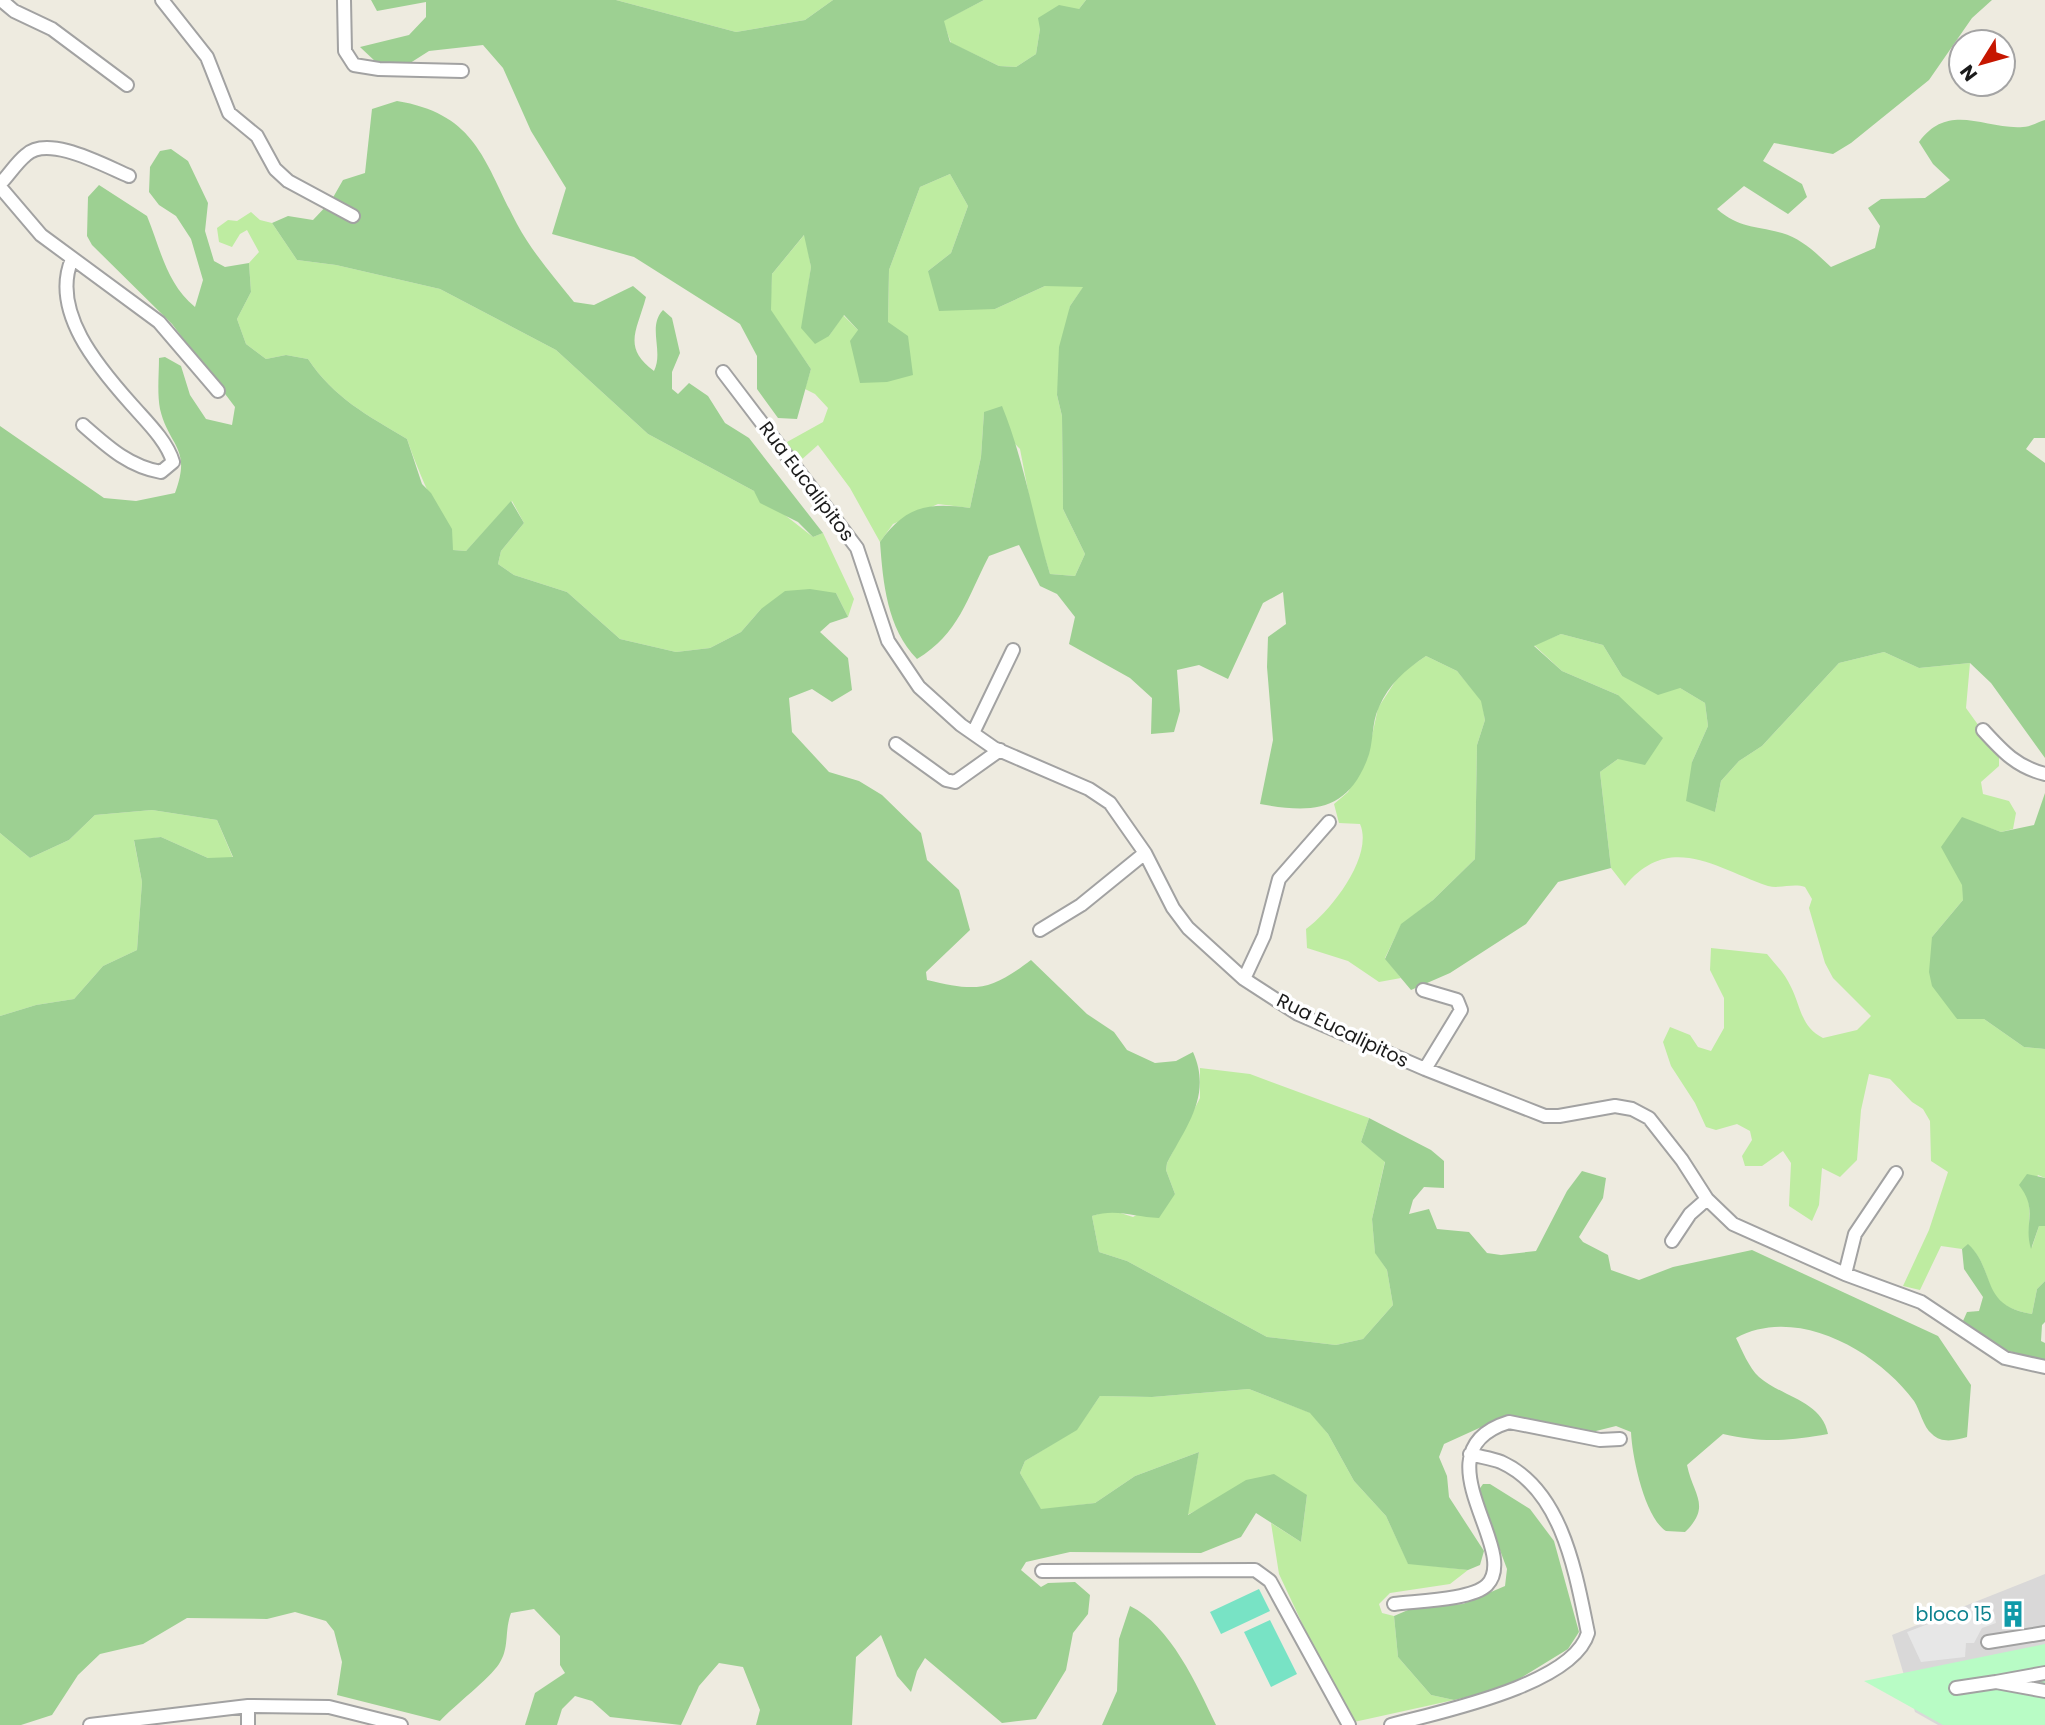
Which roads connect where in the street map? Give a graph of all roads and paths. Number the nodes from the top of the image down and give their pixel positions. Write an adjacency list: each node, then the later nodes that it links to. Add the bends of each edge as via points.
1 (1, 0): 5 (street, via 51,29)
2 (162, 0): 8 (street, via 207,57 229,114 257,136 281,175)
3 (344, 0): 4 (street, via 345,51 354,65)
4 (461, 71)
5 (127, 85)
6 (129, 176): 7 (street, via 52,148 27,153)
7 (0, 186): 9 (street, via 41,235)
8 (353, 216)
9 (72, 259): 11 (street, via 159,322); 12 (street, via 64,289 72,321 173,462 161,472 149,470 117,455)
10 (723, 372): 15 (street, Rua Eucalipitos, via 857,548 888,641 919,687)
11 (218, 391)
12 (83, 425)
13 (1013, 650): 15 (street)
14 (1983, 730): 18 (street, via 2024,769)
15 (973, 733): 17 (street, Rua Eucalipitos)
16 (896, 744): 17 (street, via 955,782)
17 (1000, 750): 20 (street, Rua Eucalipitos, via 1110,803)
18 (2045, 774)
19 (1329, 822): 22 (street, via 1279,879 1264,936)
20 (1145, 853): 21 (street, via 1081,905); 22 (street, Rua Eucalipitos, via 1188,928)
21 (1040, 930)
22 (1244, 979): 24 (street, Rua Eucalipitos, via 1298,1014)
23 (1423, 990): 24 (street, via 1457,1000 1461,1010)
24 (1425, 1069): 26 (street, Rua Eucalipitos, via 1545,1116 1615,1106 1632,1109 1649,1118)
25 (1896, 1173): 28 (street, via 1855,1234)
26 (1707, 1199): 27 (street); 28 (street, Rua Eucalipitos, via 1733,1224)
27 (1672, 1241)
28 (1845, 1273): 29 (street, Rua Eucalipitos, via 1921,1302 2005,1358)
29 (2045, 1367)
30 (1620, 1439): 31 (street, via 1600,1440 1509,1422 1495,1426)
31 (1469, 1454): 33 (street, via 1472,1492 1494,1555 1494,1573 1475,1593); 45 (street, via 1501,1462 1527,1480 1551,1514 1570,1547 1588,1633 1577,1655 1524,1685)
32 (1042, 1571): 44 (street, via 1255,1570 1270,1581)
33 (1394, 1604)
34 (2045, 1633): 35 (street)
35 (1988, 1642)
36 (2045, 1672): 37 (street)
37 (1996, 1682): 38 (street); 39 (street)
38 (1956, 1688)
39 (2045, 1690)
40 (248, 1706): 41 (street); 42 (street); 43 (street, via 329,1707)
41 (90, 1725)
42 (248, 1725)
43 (401, 1725)
44 (1349, 1725)
45 (1391, 1725)

